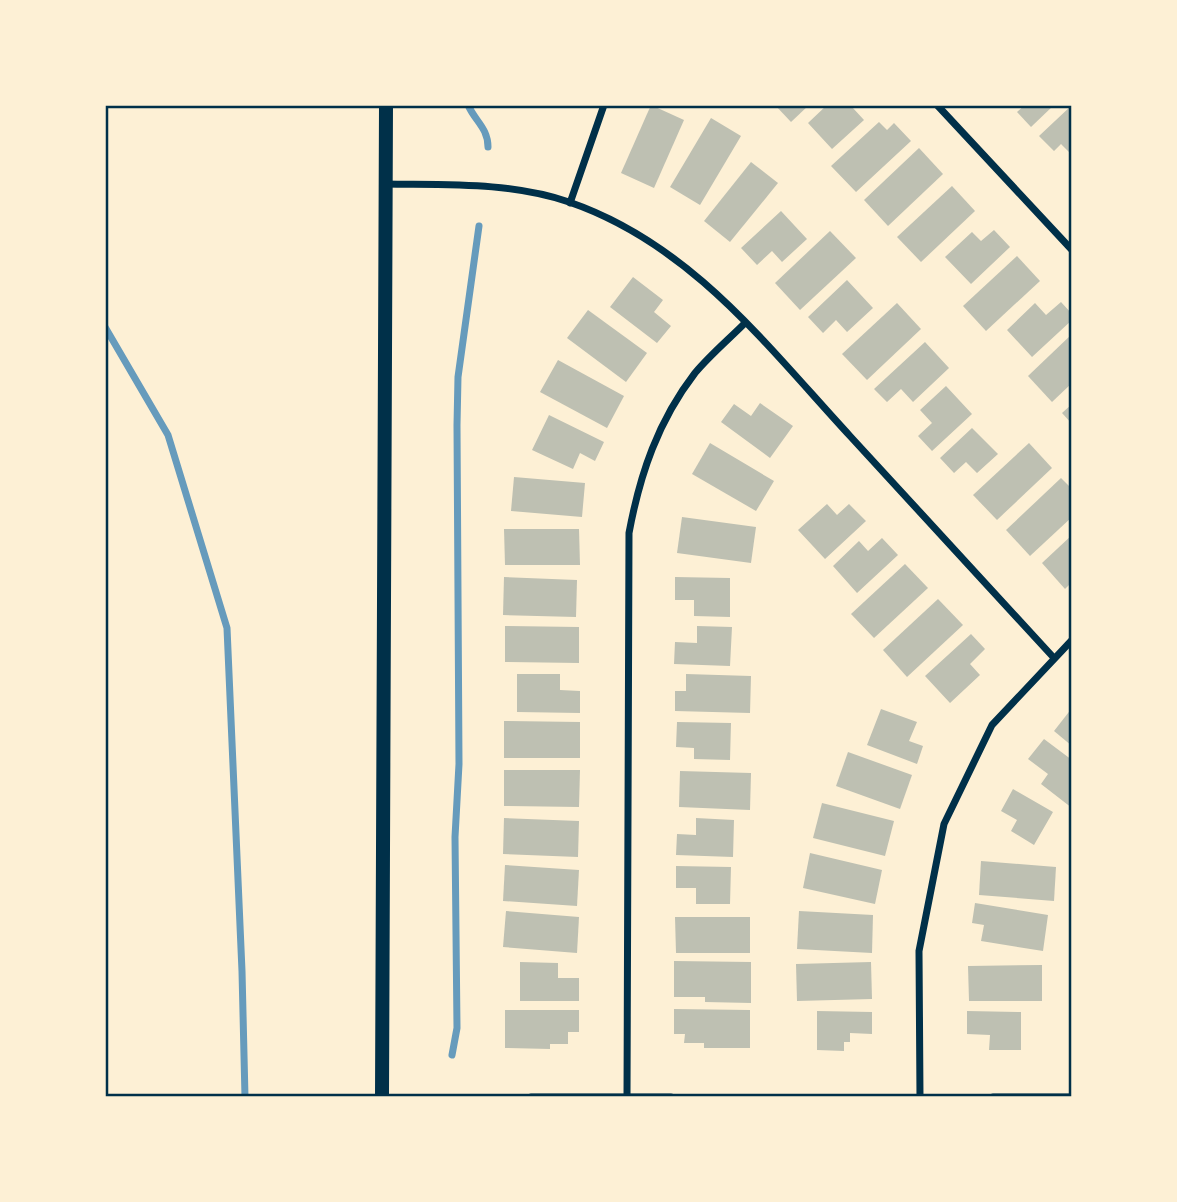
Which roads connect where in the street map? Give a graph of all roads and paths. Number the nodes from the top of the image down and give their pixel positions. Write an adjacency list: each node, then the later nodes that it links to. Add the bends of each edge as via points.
1 (386, 105): 4 (main road)
2 (604, 105): 5 (street)
3 (937, 105): 6 (street)
4 (386, 184): 5 (street, via 508,189); 11 (main road)
5 (570, 202): 7 (street, via 662,250 699,277)
6 (1072, 250)
7 (745, 323): 9 (street); 10 (street, via 696,373 669,412 642,475 629,533)
8 (1072, 640): 9 (street)
9 (1054, 658): 14 (street, via 992,724 944,824 919,951)
10 (627, 1096): 12 (street); 13 (street)
11 (382, 1097)
12 (531, 1097)
13 (671, 1097)
14 (920, 1097)
15 (993, 1097): 16 (street)
16 (1059, 1097): 17 (street)
17 (1072, 1097)

